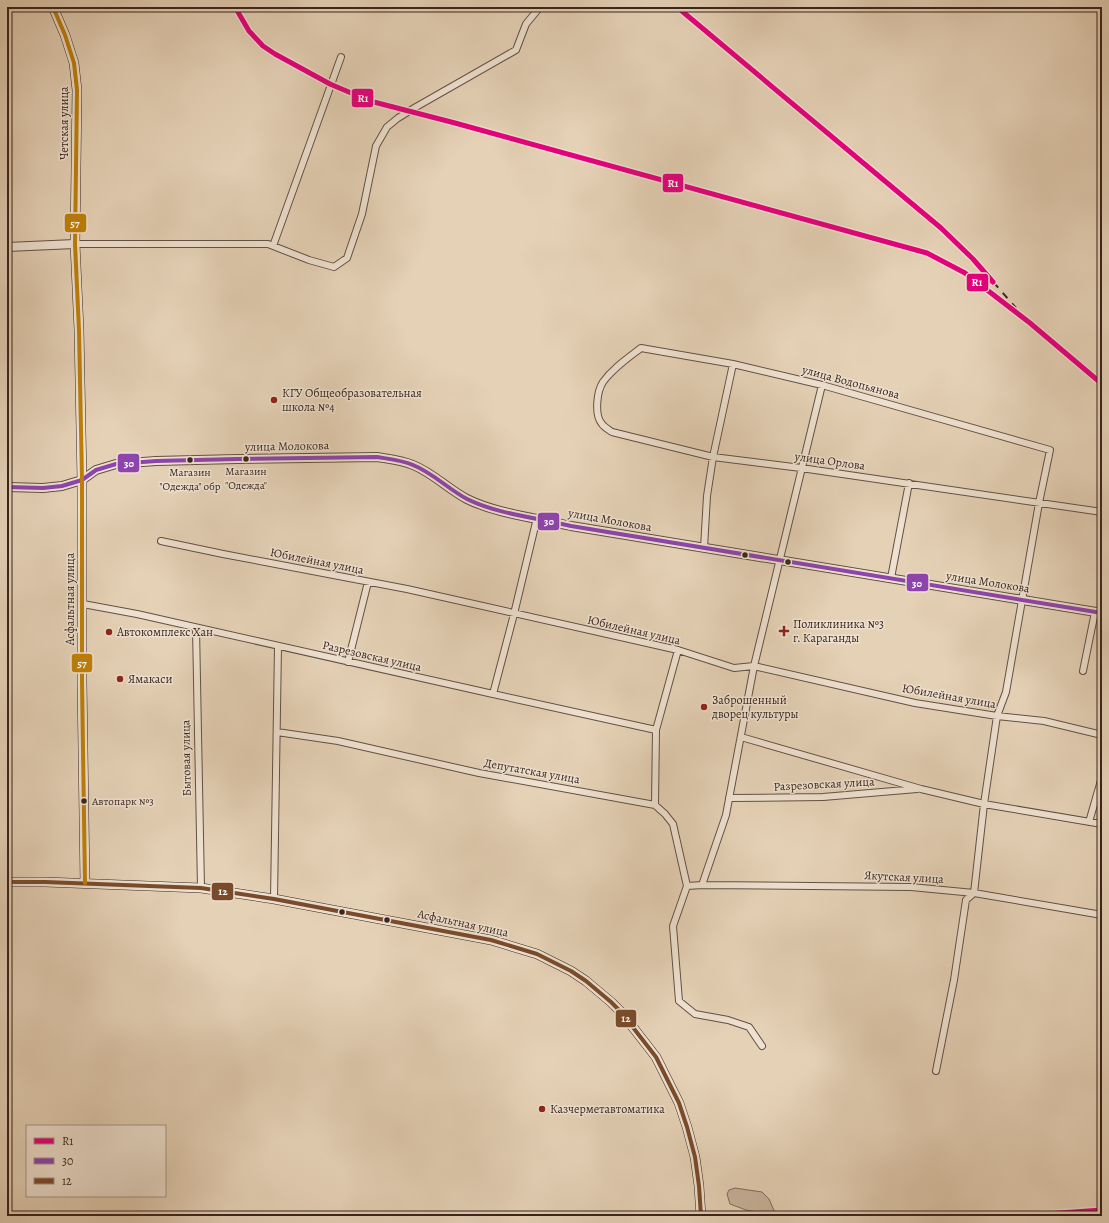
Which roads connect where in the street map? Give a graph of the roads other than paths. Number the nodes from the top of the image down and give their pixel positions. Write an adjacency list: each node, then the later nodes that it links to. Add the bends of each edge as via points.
1 (52, 7): 4 (main road, Четская улица, via 74,63 77,90)
2 (540, 7): 5 (street, via 526,24 516,50 416,107 387,127 376,146 362,214 347,258 334,267)
3 (341, 57): 5 (street)
4 (75, 244): 5 (street); 6 (street); 12 (main road, Асфальтная улица)
5 (273, 246)
6 (7, 247)
7 (733, 364): 8 (street, улица Водопьянова, via 641,348 619,365); 9 (street, улица Водопьянова); 10 (street)
8 (603, 383): 10 (street, улица Орлова, via 597,400 597,411 602,424 612,432)
9 (822, 385): 11 (street); 15 (street, улица Водопьянова, via 1050,450)
10 (713, 457): 11 (street, улица Орлова); 19 (street, via 707,496)
11 (801, 468): 13 (street, улица Орлова); 20 (street)
12 (82, 480): 14 (street, улица Молокова, via 43,488); 17 (street, улица Молокова, via 96,470 116,464 377,457 413,465 467,499 492,509); 24 (main road, Асфальтная улица)
13 (909, 483): 15 (street, улица Орлова); 21 (street)
14 (7, 487)
15 (1039, 503): 16 (street, улица Орлова); 23 (street)
16 (1102, 512)
17 (537, 518): 19 (street, улица Молокова, via 570,526); 26 (street)
18 (161, 541): 22 (street, Юбилейная улица)
19 (704, 548): 20 (street, улица Молокова)
20 (779, 561): 21 (street, улица Молокова); 31 (street)
21 (890, 578): 23 (street, улица Молокова)
22 (368, 582): 26 (street, Юбилейная улица); 30 (street)
23 (1023, 599): 25 (street, улица Молокова); 34 (street, via 1006,692)
24 (83, 604): 27 (street, Разрезовская улица); 47 (main road, Асфальтная улица)
25 (1098, 612): 32 (street)
26 (514, 614): 29 (street, Юбилейная улица); 33 (street)
27 (196, 628): 28 (street, Разрезовская улица); 50 (street, Бытовая улица)
28 (278, 646): 30 (street, Разрезовская улица); 36 (street)
29 (678, 650): 31 (street, Юбилейная улица, via 734,668); 35 (street)
30 (348, 662): 33 (street, Разрезовская улица)
31 (754, 666): 34 (street, Юбилейная улица, via 916,703); 38 (street)
32 (1083, 671)
33 (493, 694): 35 (street, Разрезовская улица)
34 (997, 716): 37 (street, Юбилейная улица, via 1044,721); 42 (street)
35 (656, 730): 43 (street)
36 (276, 732): 43 (street, Депутатская улица, via 338,741 479,773); 52 (street)
37 (1102, 735)
38 (741, 737): 40 (street, Разрезовская улица); 41 (street)
39 (1102, 777): 44 (street)
40 (921, 789): 41 (street, Разрезовская улица, via 823,797); 42 (street, Разрезовская улица)
41 (729, 798): 48 (street, via 726,815)
42 (984, 804): 44 (street, Разрезовская улица); 51 (street)
43 (655, 805): 49 (street, via 673,824)
44 (1089, 822): 45 (street, Разрезовская улица)
45 (1102, 824)
46 (7, 882): 47 (main road)
47 (85, 883): 50 (main road, Асфальтная улица)
48 (702, 885): 49 (street, Якутская улица); 51 (street, Якутская улица, via 911,887)
49 (687, 886): 54 (street, via 673,926 679,1002 695,1014 728,1020 749,1028)
50 (201, 888): 52 (main road, Асфальтная улица)
51 (974, 893): 53 (street, Якутская улица); 55 (street, via 966,900 954,980)
52 (274, 899): 56 (main road, Асфальтная улица, via 491,940 537,954 586,981 621,1012 656,1057 669,1080 687,1126 693,1150)
53 (1102, 915)
54 (762, 1046)
55 (936, 1071)
56 (701, 1215)

